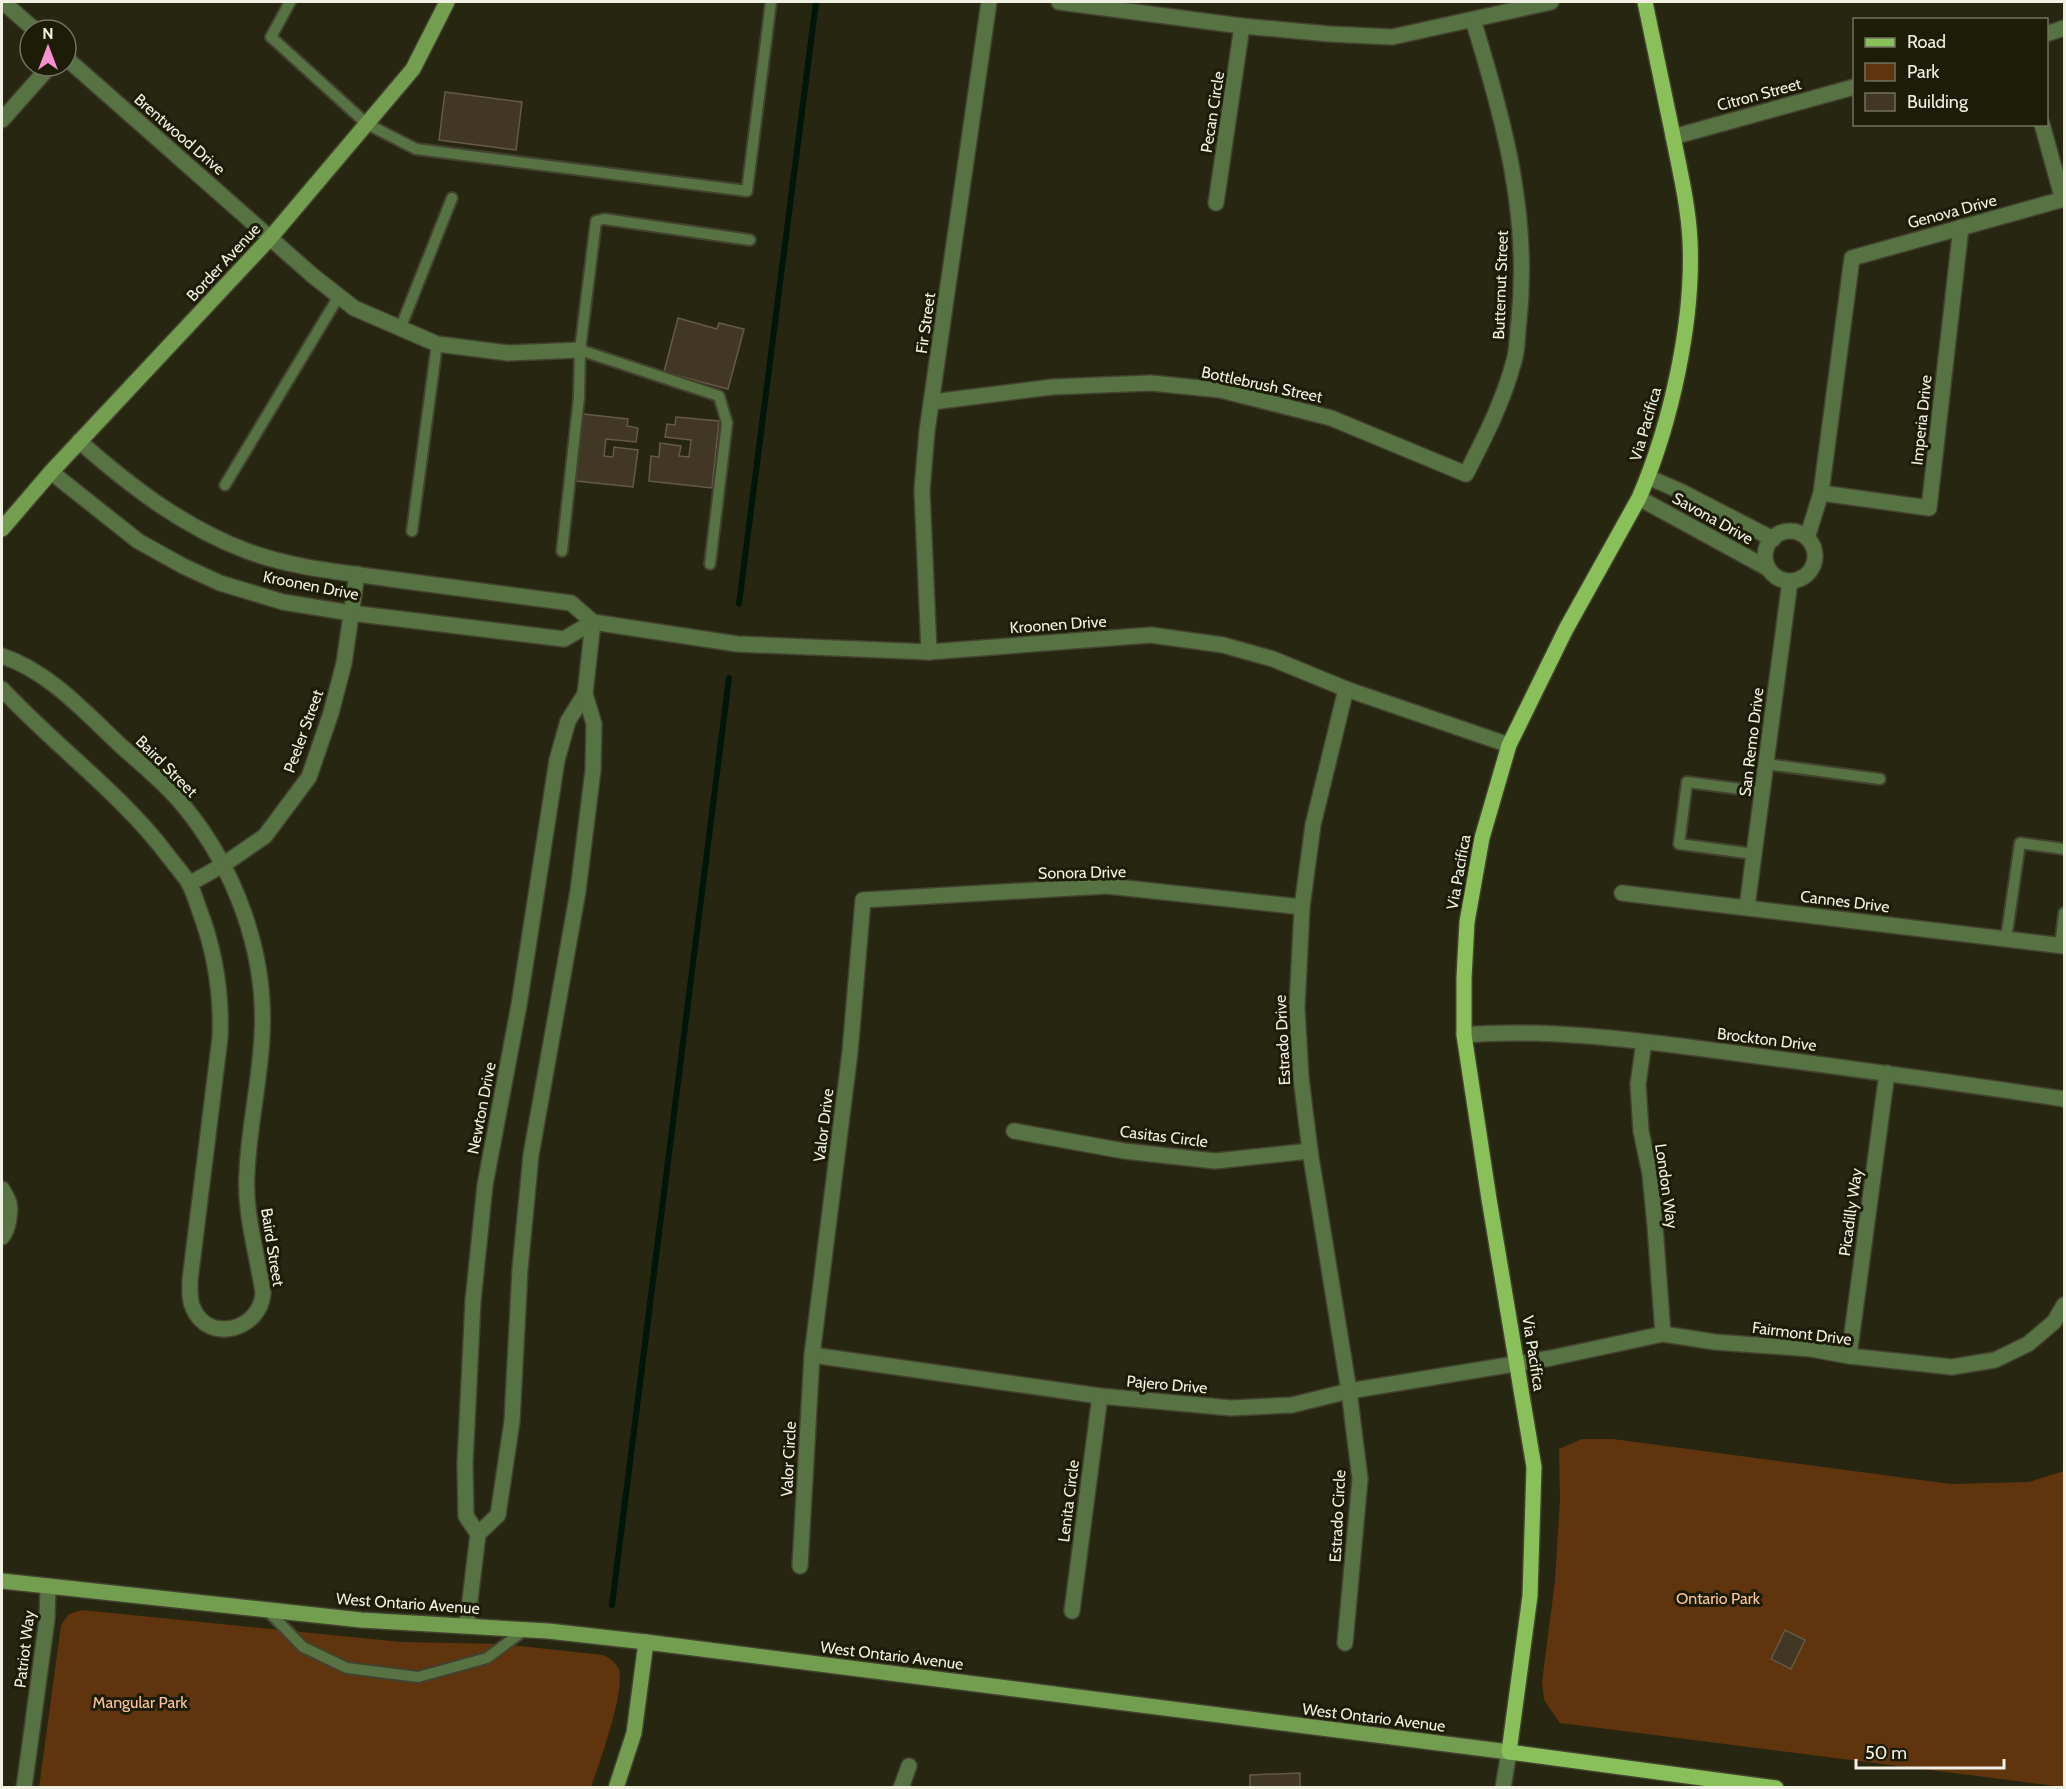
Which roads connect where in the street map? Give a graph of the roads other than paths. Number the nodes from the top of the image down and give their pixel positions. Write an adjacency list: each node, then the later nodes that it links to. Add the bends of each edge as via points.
1 (3, 2): 9 (street)
2 (290, 2): 18 (lane, via 270,37)
3 (447, 2): 18 (main road, Border Avenue, via 413,69)
4 (771, 2): 18 (lane, via 747,191 429,152)
5 (989, 2): 31 (street, Fir Street)
6 (1059, 2): 11 (street)
7 (1551, 2): 10 (street)
8 (1645, 2): 20 (main road, Via Pacifica)
9 (21, 18)
10 (1473, 20): 11 (street, via 1392,37); 34 (street, Butternut Street, via 1513,171 1522,232 1521,300 1515,359 1495,419)
11 (1242, 26): 23 (street, Pecan Circle)
12 (2064, 28): 13 (street)
13 (2048, 33)
14 (78, 69): 25 (street, Brentwood Drive)
15 (39, 78): 17 (street)
16 (1853, 87): 20 (street, Citron Street)
17 (2, 120)
18 (367, 124): 25 (main road, Border Avenue)
19 (2043, 126): 22 (street)
20 (1673, 137): 35 (main road, Via Pacifica, via 1690,240 1689,280 1684,339)
21 (452, 198): 28 (lane)
22 (2064, 200): 24 (street, Genova Drive)
23 (1216, 203)
24 (1961, 227): 37 (street, Genova Drive, via 1852,258); 37 (street, Imperia Drive, via 1929,508)
25 (270, 237): 27 (street, Brentwood Drive); 32 (main road, Border Avenue)
26 (750, 240): 30 (lane, via 596,221)
27 (339, 296): 28 (street, Brentwood Drive, via 354,308); 36 (lane)
28 (400, 329): 29 (street, Brentwood Drive)
29 (437, 344): 30 (street, Brentwood Drive, via 508,353); 40 (lane)
30 (580, 350): 43 (lane, via 579,397); 44 (lane, via 719,396 727,423)
31 (932, 402): 34 (street, Bottlebrush Street, via 1052,387 1151,383 1220,390 1331,418); 50 (street, Fir Street, via 922,490)
32 (80, 441): 33 (main road, Border Avenue); 46 (street, Kroonen Drive, via 118,475 202,531 248,551 303,566)
33 (51, 472): 39 (main road, Border Avenue); 48 (street, Kroonen Drive, via 138,542 183,566 220,583 283,602)
34 (1466, 474)
35 (1648, 477): 38 (main road, Via Pacifica); 41 (street, Savona Drive)
36 (225, 485)
37 (1821, 493): 42 (street)
38 (1639, 498): 45 (street, Savona Drive); 55 (main road, Via Pacifica, via 1566,629)
39 (2, 529)
40 (412, 531)
41 (1773, 538): 42 (street, via 1790,532); 45 (street, via 1766,554)
42 (1807, 538): 47 (street, via 1815,561 1806,576)
43 (562, 551)
44 (710, 564)
45 (1769, 569): 47 (street, via 1775,576)
46 (357, 574): 48 (street, Peeler Street); 49 (street, Kroonen Drive, via 571,603)
47 (1790, 581): 56 (street, San Remo Drive)
48 (351, 613): 49 (street, Kroonen Drive, via 564,639); 61 (street, Peeler Street, via 344,663 309,777 265,836)
49 (593, 622): 50 (street, Kroonen Drive, via 737,644); 54 (street, Newton Drive)
50 (929, 652): 53 (street, Kroonen Drive, via 1151,635 1223,645 1273,659)
51 (2, 656): 61 (street, Baird Street, via 20,661 56,687 139,762 181,803)
52 (2, 689): 62 (street, Baird Street, via 142,823)
53 (1346, 689): 55 (street, Kroonen Drive); 65 (street, Estrado Drive, via 1313,825)
54 (585, 694): 85 (street, Newton Drive, via 594,724 593,770 578,891 531,1155 512,1421 498,1515); 85 (street, Newton Drive, via 568,721 557,760 526,961 485,1185 473,1301 465,1464 466,1516)
55 (1509, 745): 70 (main road, Via Pacifica, via 1482,838 1467,922)
56 (1766, 764): 57 (lane); 58 (street, San Remo Drive)
57 (1880, 779)
58 (1763, 792): 60 (street, San Remo Drive); 60 (lane, via 1687,782 1679,844)
59 (2064, 849): 68 (lane, via 2020,843)
60 (1754, 854): 66 (street, San Remo Drive)
61 (223, 865): 62 (street, Peeler Street); 62 (street, Baird Street, via 247,922 257,961 262,1025 247,1201 262,1303 250,1321 226,1330 206,1325 198,1318 190,1299 218,1071 221,1009 208,931)
62 (189, 884)
63 (1622, 893): 66 (street, Cannes Drive)
64 (863, 900): 65 (street, Sonora Drive, via 1107,886); 80 (street, Valor Drive, via 850,1052)
65 (1302, 907): 75 (street, Estrado Drive, via 1297,1008)
66 (1747, 907): 68 (street, Cannes Drive)
67 (2064, 913): 69 (lane)
68 (2006, 939): 69 (street, Cannes Drive)
69 (2062, 946)
70 (1464, 1035): 71 (street, Brockton Drive, via 1578,1034); 82 (main road, Via Pacifica)
71 (1644, 1042): 72 (street, Brockton Drive); 79 (street, London Way, via 1638,1084 1641,1131 1650,1174)
72 (1887, 1072): 73 (street, Brockton Drive); 81 (street, Picadilly Way)
73 (2064, 1099)
74 (1014, 1131): 75 (street, Casitas Circle, via 1124,1151 1215,1161)
75 (1310, 1151): 83 (street, Estrado Drive)
76 (2, 1189): 77 (street, via 9,1202 9,1216)
77 (2, 1238)
78 (2064, 1305): 81 (street, Fairmont Drive, via 2054,1322 2028,1344 1995,1360 1952,1367)
79 (1663, 1334): 81 (street, Fairmont Drive); 82 (street, Fairmont Drive)
80 (812, 1354): 84 (street, Pajero Drive); 86 (street, Valor Circle)
81 (1849, 1356)
82 (1517, 1364): 83 (street, Pajero Drive); 95 (main road, Via Pacifica, via 1534,1467 1530,1596)
83 (1349, 1391): 84 (street, Pajero Drive, via 1292,1405 1231,1408); 94 (street, Estrado Circle, via 1360,1479)
84 (1100, 1396): 90 (street, Lenita Circle)
85 (478, 1534): 91 (street)
86 (800, 1566)
87 (2, 1581): 88 (main road, West Ontario Avenue)
88 (48, 1586): 89 (main road, West Ontario Avenue); 97 (street, Patriot Way)
89 (267, 1610): 91 (main road, West Ontario Avenue); 92 (lane, via 303,1647 347,1668 418,1677 487,1658)
90 (1072, 1611)
91 (467, 1625): 92 (main road, West Ontario Avenue)
92 (526, 1629): 93 (main road, West Ontario Avenue)
93 (646, 1641): 95 (main road, West Ontario Avenue); 98 (main road, via 634,1733)
94 (1345, 1643)
95 (1509, 1752): 100 (street, Via Pacifica); 101 (main road, West Ontario Avenue)
96 (909, 1766): 99 (street)
97 (24, 1788)
98 (616, 1788)
99 (901, 1788)
100 (1503, 1788)
101 (1776, 1788)

